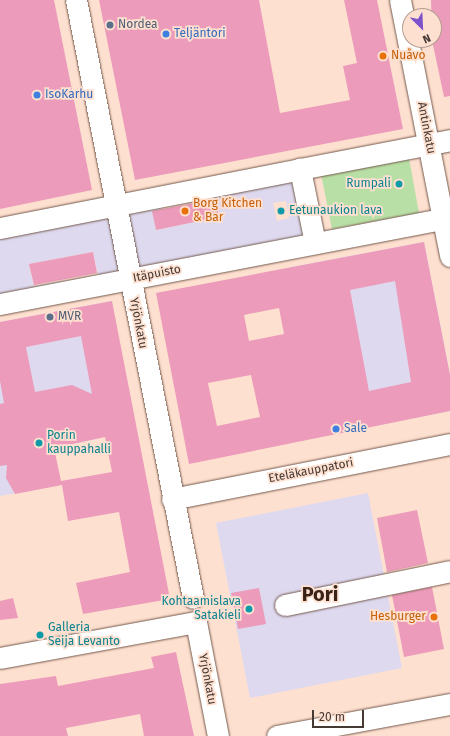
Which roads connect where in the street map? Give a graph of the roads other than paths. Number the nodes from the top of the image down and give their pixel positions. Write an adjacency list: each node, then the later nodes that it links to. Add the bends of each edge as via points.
1 (76, 0): 6 (street, Yrjönkatu)
2 (400, 0): 4 (street, Antinkatu)
3 (450, 140): 4 (street)
4 (429, 144): 5 (street); 7 (street, Antinkatu)
5 (300, 169): 6 (street); 9 (street)
6 (115, 205): 8 (street); 11 (street, Yrjönkatu)
7 (446, 217): 9 (street, Itäpuisto); 10 (street, Antinkatu)
8 (0, 228)
9 (314, 243): 11 (street, Itäpuisto)
10 (450, 256)
11 (129, 279): 12 (street, Itäpuisto); 14 (street, Yrjönkatu)
12 (0, 304)
13 (450, 444): 14 (street, Eteläkauppatori)
14 (172, 499): 16 (street, Yrjönkatu)
15 (450, 571): 17 (street)
16 (193, 598)
17 (284, 605)
18 (0, 658): 20 (street, Yrjönkatu, via 196,622)
19 (450, 704): 21 (street)
20 (218, 736)
21 (277, 736)

